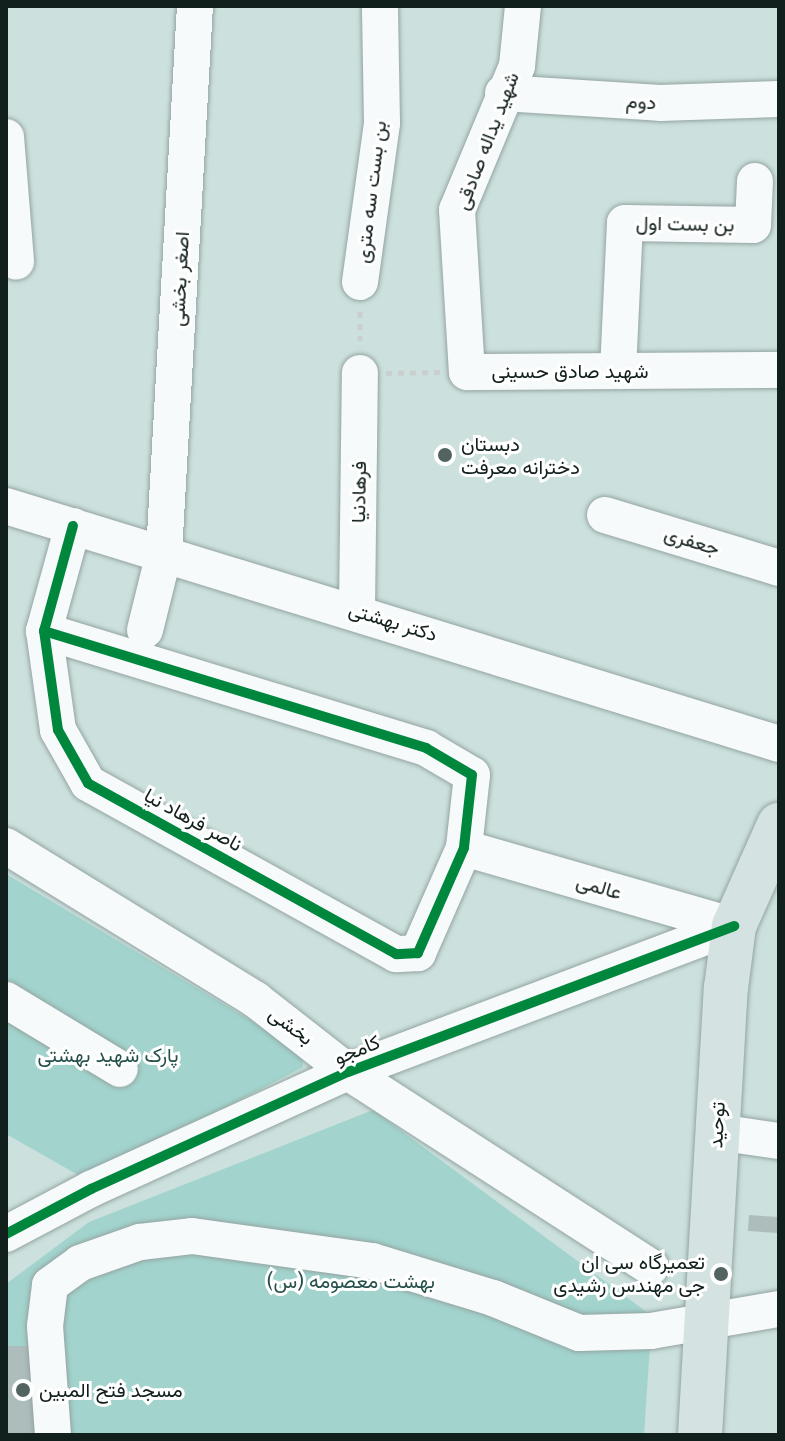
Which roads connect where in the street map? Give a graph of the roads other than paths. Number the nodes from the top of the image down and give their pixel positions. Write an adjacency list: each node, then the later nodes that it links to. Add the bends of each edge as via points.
1 (195, 6): 17 (street, اصغر بخشی)
2 (380, 6): 9 (street, بن بست سه متری, via 382,123)
3 (523, 6): 4 (street, شهید یداله صادقی, via 517,66)
4 (503, 93): 5 (street, دوم, via 660,103); 12 (street, شهید یداله صادقی, via 457,210)
5 (779, 99)
6 (6, 137): 8 (street)
7 (755, 181): 11 (street, بن بست اول, via 753,225 625,223)
8 (16, 262)
9 (360, 282)
10 (779, 370): 11 (street, شهید صادق حسینی)
11 (618, 371): 12 (street, شهید صادق حسینی)
12 (467, 372)
13 (360, 373): 19 (street, فرهادنیا)
14 (6, 506): 16 (street, دکتر بهشتی)
15 (605, 515): 18 (street, جعفری)
16 (73, 526): 17 (street, دکتر بهشتی); 21 (street, ناصر فرهاد نیا)
17 (164, 553): 19 (street, دکتر بهشتی); 20 (street, اصغر بخشی)
18 (779, 568)
19 (357, 610): 22 (street, دکتر بهشتی)
20 (145, 630)
21 (44, 631): 25 (street, via 426,748 472,775); 25 (street, ناصر فرهاد نیا, via 58,730 88,783 396,954 418,953)
22 (779, 744)
23 (776, 836): 26 (main road, توحید)
24 (6, 846): 29 (street, بخشی, via 256,1000)
25 (464, 848): 26 (street, عالمی)
26 (734, 926): 29 (street, کامجو); 30 (main road, توحید)
27 (6, 1000): 28 (street)
28 (120, 1069)
29 (348, 1072): 32 (street, کامجو, via 91,1189); 33 (street, بخشی)
30 (717, 1132): 31 (street); 35 (main road, توحید)
31 (779, 1141)
32 (6, 1234)
33 (651, 1267)
34 (779, 1309): 35 (street)
35 (706, 1319): 36 (street, via 651,1331 579,1333 493,1298 372,1261 192,1236 140,1242 80,1263 50,1285 45,1326); 37 (main road, توحید)
36 (53, 1435)
37 (700, 1435)

